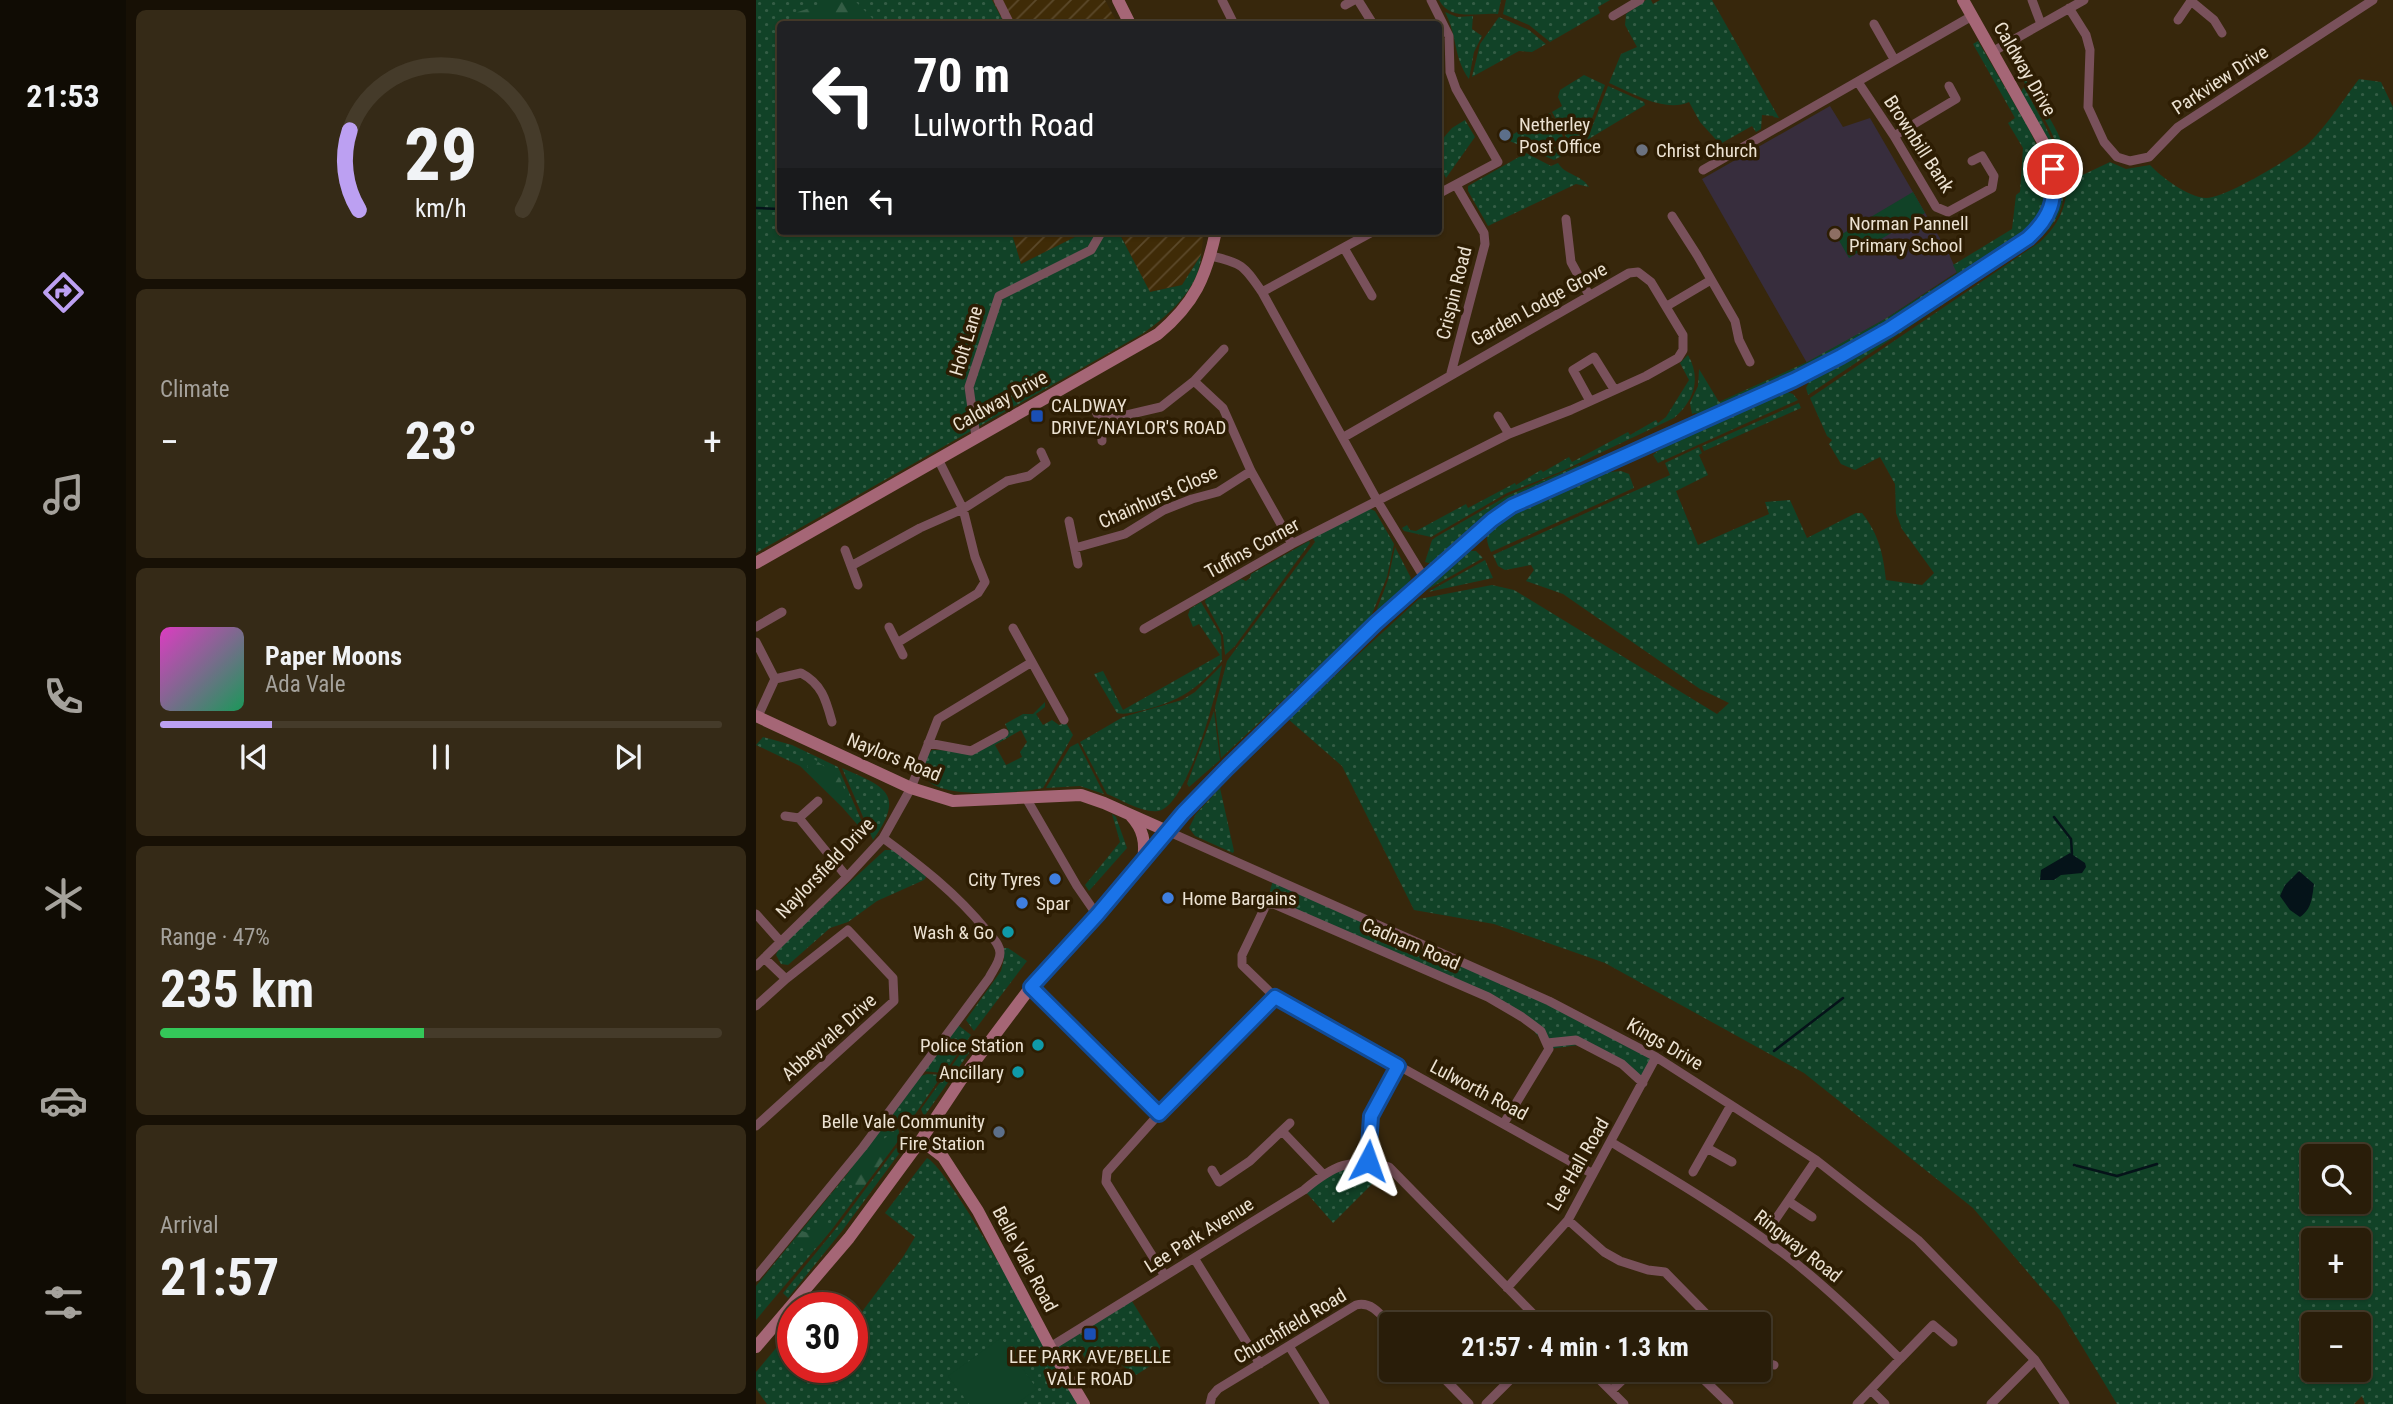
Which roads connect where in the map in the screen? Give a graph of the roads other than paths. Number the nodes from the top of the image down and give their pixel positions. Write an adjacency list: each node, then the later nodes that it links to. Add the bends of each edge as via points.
1 (998, 0): 17 (street)
2 (1118, 0): 18 (main road)
3 (1222, 0): 19 (street)
4 (1356, 0): 12 (street); 20 (street)
5 (1431, 0): 21 (street)
6 (1640, 0): 14 (street)
7 (1963, 0): 15 (main road, Caldway Drive)
8 (2032, 0): 23 (street)
9 (2084, 0): 13 (street)
10 (2190, 0): 16 (street); 25 (street, via 2214,20)
11 (2373, 0): 13 (street, Parkview Drive, via 2178,127 2149,157 2130,161 2117,157 2104,142 2088,107 2090,50)
12 (1345, 5)
13 (2069, 8): 23 (street)
14 (1613, 16)
15 (1972, 16): 26 (main road, Caldway Drive); 27 (street)
16 (2178, 20)
17 (1008, 21)
18 (1128, 21)
19 (1232, 21)
20 (1371, 21)
21 (1439, 21)
22 (1874, 23): 27 (street)
23 (2041, 24): 26 (street)
24 (1442, 28): 33 (street, via 1449,36 1450,72 1456,89 1498,162)
25 (2221, 33)
26 (1992, 52): 72 (main road, Caldway Drive, via 2052,158 2053,200 2042,226 1889,329 1794,380 1512,506)
27 (1894, 60): 28 (street)
28 (1858, 82): 30 (street, Brownbill Bank); 32 (street)
29 (1949, 86): 30 (street, via 1956,99)
30 (1894, 135): 31 (street, Brownbill Bank, via 1936,207 1948,212 1992,188 1994,176 1982,156)
31 (1972, 162)
32 (1703, 170)
33 (1456, 185): 34 (street); 49 (street, Crispin Road, via 1484,233 1485,244)
34 (1442, 192)
35 (1672, 216): 42 (street)
36 (1566, 219): 44 (street, via 1571,262)
37 (1100, 235): 57 (street, Holt Lane, via 1091,250 999,296 969,387)
38 (1215, 235): 41 (main road, Caldway Drive)
39 (1367, 235): 40 (street)
40 (1344, 248): 43 (street); 45 (street)
41 (1211, 256): 43 (street, via 1245,268); 57 (main road, Caldway Drive, via 1181,314 1158,334)
42 (1711, 279): 46 (street); 48 (street, via 1735,321)
43 (1262, 292): 58 (street)
44 (1590, 295): 46 (street, Garden Lodge Grove, via 1638,272); 49 (street, Garden Lodge Grove)
45 (1372, 296)
46 (1667, 306): 51 (street, Garden Lodge Grove, via 1683,335 1678,358)
47 (1224, 349): 50 (street)
48 (1750, 362)
49 (1451, 373): 58 (street, Garden Lodge Grove)
50 (1194, 381): 55 (street, via 1161,408); 62 (street, via 1223,408)
51 (1614, 389): 52 (street, Garden Lodge Grove); 52 (street, via 1594,357 1573,370)
52 (1590, 401): 56 (street, Garden Lodge Grove)
53 (1094, 408): 55 (street)
54 (1499, 415): 56 (street)
55 (1101, 421): 59 (street)
56 (1510, 434): 63 (street, Garden Lodge Grove)
57 (976, 437): 61 (main road, Caldway Drive)
58 (1344, 437): 63 (street)
59 (1102, 441)
60 (1041, 452): 64 (street, via 1046,463 1029,476 1007,481)
61 (938, 459): 64 (street); 69 (main road, Caldway Drive)
62 (1251, 471): 66 (street); 67 (street, Chainhurst Close, via 1218,492 1164,510 1125,534)
63 (1378, 502): 66 (street, Tuffins Corner); 72 (street)
64 (963, 509): 71 (street); 80 (street, via 985,582 978,593)
65 (1069, 521): 67 (street, Chainhurst Close)
66 (1292, 544): 78 (street, Tuffins Corner)
67 (1075, 548): 70 (street, Chainhurst Close)
68 (845, 550): 71 (street)
69 (756, 563)
70 (1078, 564)
71 (851, 566): 73 (street)
72 (1425, 579): 95 (main road, via 1340,657)
73 (858, 584)
74 (782, 612): 75 (street)
75 (756, 628)
76 (889, 628): 80 (street)
77 (1013, 628): 82 (street)
78 (1144, 629)
79 (756, 642): 83 (street)
80 (897, 643): 81 (street)
81 (903, 655)
82 (1032, 662): 85 (street); 88 (street, Naylorsfield Drive, via 938,719)
83 (775, 679): 84 (street); 86 (street, via 801,673 813,679 824,694)
84 (757, 716): 89 (main road, Naylors Road)
85 (1064, 720)
86 (832, 722)
87 (1004, 733): 88 (street, via 971,751)
88 (928, 743): 89 (street, Naylorsfield Drive)
89 (911, 788): 90 (main road, Naylors Road, via 953,801); 96 (street, Naylorsfield Drive)
90 (1026, 798): 92 (main road, Naylors Road, via 1081,795); 100 (street)
91 (818, 801): 94 (street)
92 (1129, 814): 95 (main road, Naylors Road); 97 (main road, via 1142,832)
93 (785, 816): 94 (street)
94 (799, 818): 98 (street)
95 (1167, 831): 97 (main road); 109 (street, Kings Drive, via 1549,1000)
96 (883, 838): 98 (street, Naylorsfield Drive); 135 (street, via 966,906 996,943 1000,951 997,963 863,1147)
97 (1143, 860): 100 (main road)
98 (847, 877): 101 (street, Naylorsfield Drive)
99 (756, 914): 101 (street)
100 (1097, 915): 105 (main road)
101 (780, 941): 102 (street, Naylorsfield Drive)
102 (764, 958): 103 (street, Naylorsfield Drive); 104 (street)
103 (756, 965)
104 (786, 979): 107 (street, Abbeyvale Drive); 116 (street, Abbeyvale Drive, via 848,930 893,978 894,1001)
105 (1031, 987): 113 (street); 118 (main road)
106 (1275, 997): 108 (street, Cadnam Road, via 1242,965 1242,955 1266,905 1274,904 1488,997 1541,1031); 110 (street, Lulworth Road); 113 (street)
107 (756, 1006)
108 (1547, 1043): 111 (street, via 1576,1040 1622,1064); 115 (street, via 1549,1049)
109 (1656, 1057): 111 (street, Lee Hall Road); 112 (street, Kings Drive)
110 (1398, 1066): 115 (street, Lulworth Road); 122 (street, via 1371,1116)
111 (1643, 1083): 119 (street, Lee Hall Road)
112 (1731, 1105): 120 (street); 121 (street, Kings Drive)
113 (1159, 1114): 134 (street, via 1107,1172 1106,1182)
114 (1290, 1123): 117 (street)
115 (1504, 1123): 127 (street, Lulworth Road)
116 (756, 1126)
117 (1282, 1131): 124 (street, via 1219,1182); 126 (street)
118 (921, 1140): 143 (main road, via 849,1238); 144 (main road, Belle Vale Road, via 943,1157 978,1211)
119 (1611, 1142): 127 (street, Lee Hall Road); 145 (street, Ringway Road, via 1788,1257)
120 (1707, 1147): 123 (street); 125 (street)
121 (1816, 1160): 128 (street); 146 (street, Kings Drive, via 1917,1240)
122 (1368, 1161): 126 (street, Lee Park Avenue); 137 (street, via 1389,1167)
123 (1732, 1162)
124 (1212, 1170)
125 (1692, 1172)
126 (1323, 1174): 132 (street, Lee Park Avenue)
127 (1593, 1174): 130 (street, Lee Hall Road)
128 (1788, 1201): 129 (street); 131 (street)
129 (1812, 1217)
130 (1568, 1220): 133 (street, via 1604,1252); 137 (street, Lee Hall Road)
131 (1775, 1220)
132 (1194, 1258): 134 (street, Lee Park Avenue); 147 (street)
133 (1648, 1270): 136 (street); 139 (street, via 1665,1272)
134 (1165, 1276): 144 (street, Lee Park Avenue)
135 (756, 1277)
136 (1647, 1283)
137 (1507, 1288): 138 (street)
138 (1531, 1312)
139 (1704, 1312)
140 (1379, 1314): 142 (street, Churchfield Road, via 1360,1304)
141 (1953, 1342): 145 (street, via 1933,1325)
142 (1289, 1346): 147 (street, Churchfield Road); 159 (street)
143 (756, 1347)
144 (1050, 1347): 157 (main road, Belle Vale Road)
145 (1900, 1359): 155 (street)
146 (2035, 1360): 166 (street); 167 (street, Kings Drive)
147 (1260, 1364): 158 (street, Churchfield Road, via 1218,1389)
148 (1771, 1364): 149 (street)
149 (1774, 1365)
150 (1448, 1382): 160 (street)
151 (1508, 1382): 161 (street)
152 (1602, 1382): 156 (street)
153 (1620, 1382): 156 (street)
154 (1706, 1382): 163 (street)
155 (1871, 1390): 164 (street); 165 (street)
156 (1611, 1391): 162 (street)
157 (1084, 1404)
158 (1210, 1404)
159 (1325, 1404)
160 (1469, 1404)
161 (1486, 1404)
162 (1624, 1404)
163 (1729, 1404)
164 (1857, 1404)
165 (1885, 1404)
166 (1991, 1404)
167 (2065, 1404)

